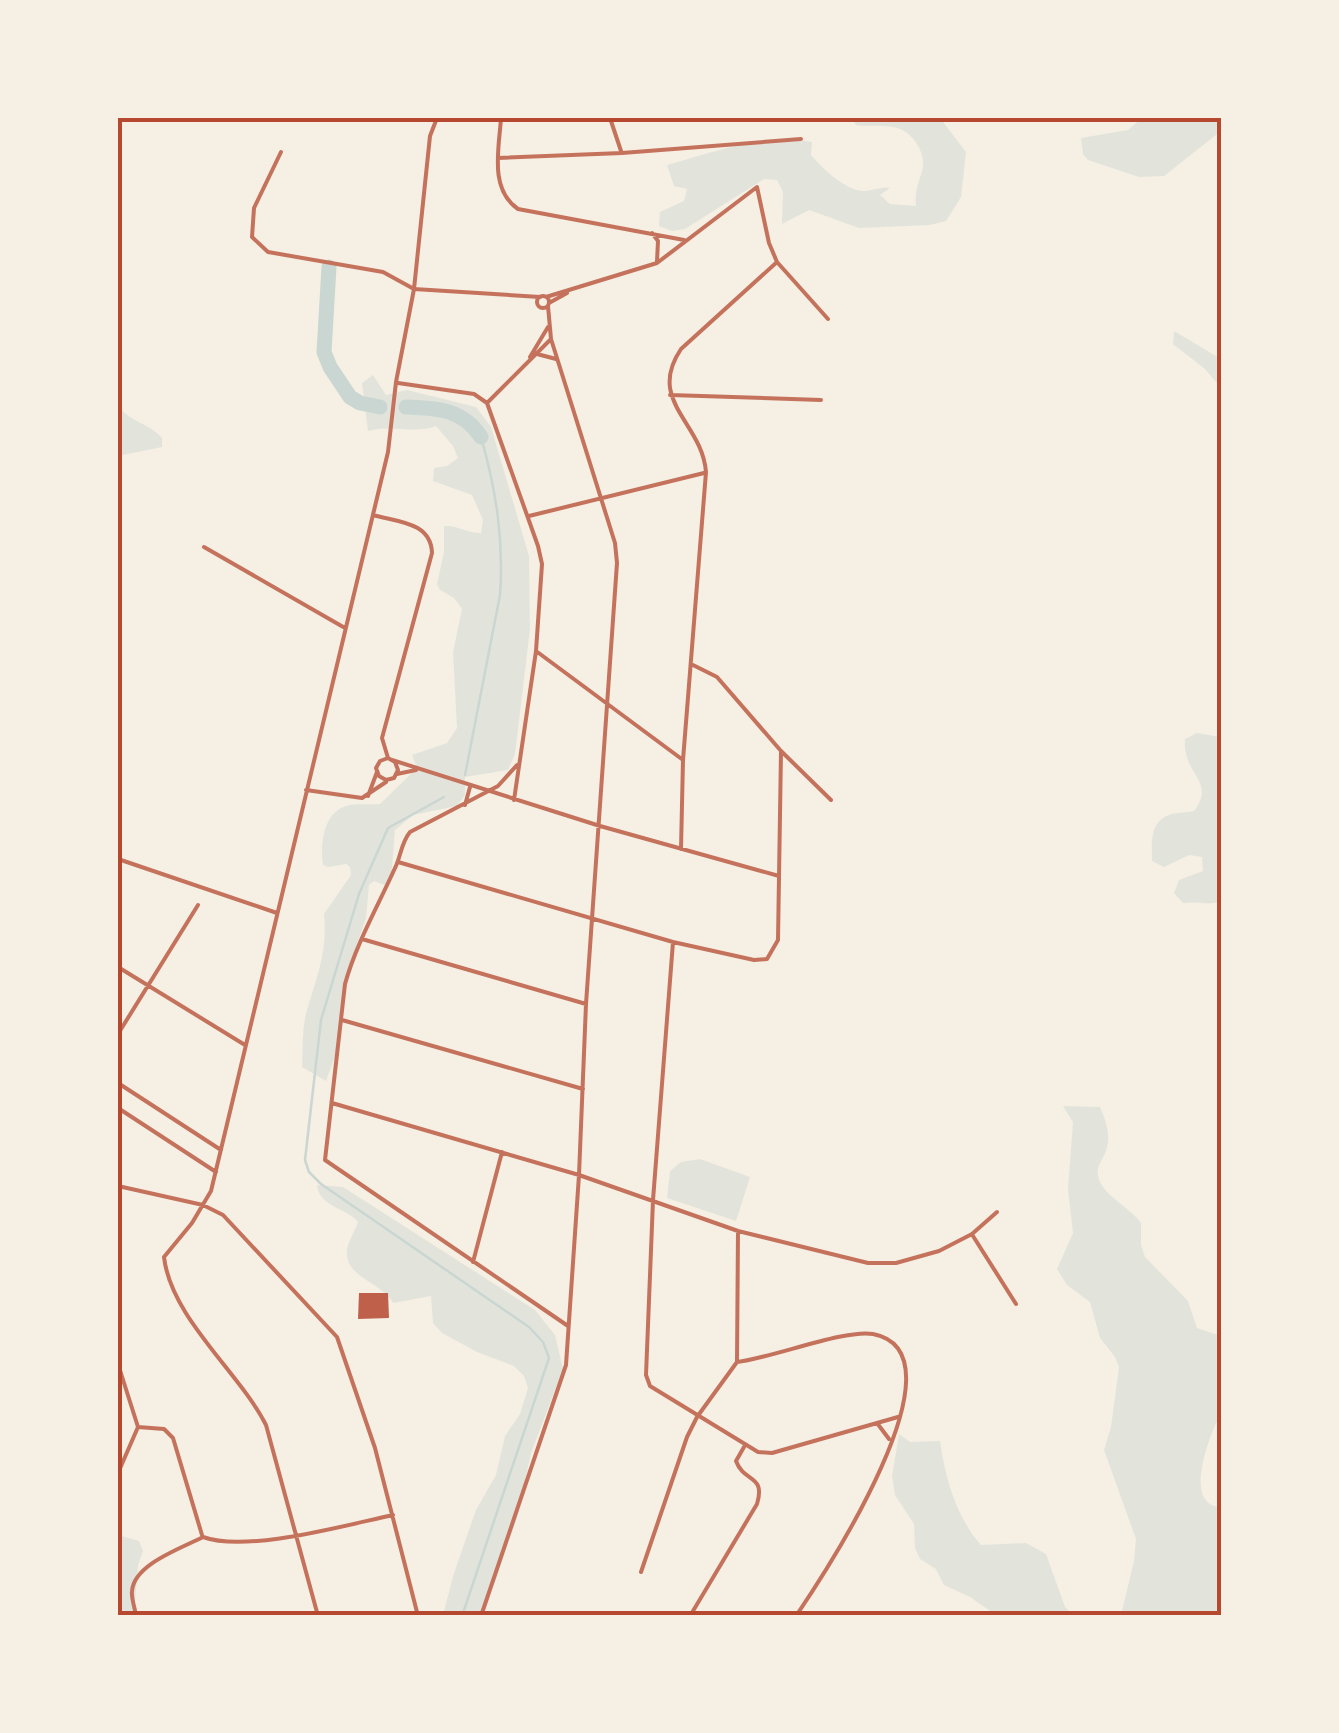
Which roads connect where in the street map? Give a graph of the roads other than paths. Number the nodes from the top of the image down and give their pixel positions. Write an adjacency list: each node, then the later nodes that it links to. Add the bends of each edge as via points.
1 (437, 118): 12 (street)
2 (501, 118): 7 (street)
3 (610, 118): 6 (street)
4 (801, 139): 6 (street)
5 (282, 152): 12 (street, via 254,208 252,237 258,245 383,272)
6 (622, 152): 7 (street)
7 (498, 158): 8 (street, via 501,191 518,209)
8 (652, 233): 9 (street); 10 (street)
9 (684, 240): 10 (street); 11 (street, via 758,187)
10 (657, 262): 13 (street)
11 (777, 262): 18 (street); 25 (street, via 680,348 667,378)
12 (414, 290): 14 (street); 24 (street)
13 (571, 291): 15 (street); 17 (street)
14 (528, 296): 15 (street); 16 (street)
15 (543, 297): 16 (street); 17 (street)
16 (538, 305): 17 (street); 19 (street)
17 (548, 305): 19 (street)
18 (828, 319)
19 (548, 326): 20 (street); 23 (street)
20 (551, 339): 21 (street); 22 (street)
21 (537, 354): 22 (street); 23 (street)
22 (558, 360): 29 (street)
23 (526, 363): 27 (street)
24 (396, 382): 27 (street, via 474,394); 30 (street)
25 (669, 394): 26 (street); 28 (street, via 704,455)
26 (820, 400)
27 (486, 403): 31 (street)
28 (706, 472): 29 (street); 35 (street)
29 (600, 496): 31 (street); 36 (street, via 617,563)
30 (372, 515): 33 (street); 38 (street, via 425,530 432,540 382,738)
31 (529, 516): 34 (street, via 542,564)
32 (204, 547): 33 (street)
33 (346, 628): 46 (street)
34 (536, 651): 36 (street); 40 (street)
35 (692, 665): 37 (street, via 717,677); 39 (street)
36 (606, 705): 39 (street); 52 (street)
37 (782, 751): 50 (street); 56 (street)
38 (390, 759): 41 (street); 42 (street, via 377,764); 43 (street)
39 (683, 760): 53 (street)
40 (517, 765): 47 (street); 49 (street)
41 (420, 769): 43 (street); 45 (street)
42 (376, 772): 44 (street); 48 (street)
43 (396, 774): 44 (street)
44 (390, 780): 48 (street)
45 (470, 787): 47 (street); 51 (street)
46 (306, 790): 48 (street); 58 (street)
47 (489, 792): 49 (street); 51 (street)
48 (368, 796)
49 (514, 800): 52 (street)
50 (831, 800)
51 (465, 805): 55 (street, via 410,832)
52 (600, 826): 53 (street); 59 (street)
53 (681, 849): 56 (street)
54 (118, 859): 58 (street)
55 (398, 862): 59 (street); 60 (street)
56 (779, 876): 61 (street, via 778,940 767,959)
57 (198, 905): 63 (street)
58 (276, 913): 67 (street)
59 (593, 918): 61 (street); 64 (street)
60 (362, 939): 64 (street); 65 (street, via 345,984)
61 (674, 942): 77 (street)
62 (118, 967): 63 (street)
63 (148, 986): 66 (street); 67 (street)
64 (586, 1004): 69 (street)
65 (341, 1020): 69 (street); 70 (street)
66 (118, 1034)
67 (245, 1045): 72 (street)
68 (118, 1082): 72 (street)
69 (582, 1089): 75 (street)
70 (332, 1103): 73 (street); 82 (street, via 325,1150 331,1166)
71 (118, 1108): 74 (street)
72 (221, 1150): 74 (street)
73 (502, 1152): 75 (street); 82 (street)
74 (216, 1172): 78 (street)
75 (579, 1175): 77 (street); 84 (street)
76 (118, 1186): 78 (street)
77 (653, 1200): 80 (street); 87 (street, via 646,1375 650,1386)
78 (203, 1205): 94 (street, via 223,1215 337,1336); 95 (street, via 164,1257 166,1275 212,1354 255,1403)
79 (997, 1212): 81 (street)
80 (738, 1231): 81 (street, via 844,1259 896,1263 939,1252); 85 (street)
81 (972, 1234): 83 (street)
82 (473, 1262): 84 (street)
83 (1016, 1304)
84 (568, 1326): 101 (street, via 566,1365)
85 (737, 1362): 87 (street); 88 (street, via 860,1332 878,1335 904,1360)
86 (118, 1364): 90 (street)
87 (697, 1417): 92 (street); 97 (street)
88 (898, 1418): 89 (street); 91 (street)
89 (877, 1423): 91 (street); 92 (street, via 772,1452)
90 (138, 1427): 93 (street); 96 (street, via 154,1426 173,1438)
91 (890, 1442): 103 (street, via 862,1511)
92 (745, 1446): 102 (street, via 736,1460 758,1483 757,1504)
93 (118, 1473)
94 (393, 1515): 95 (street); 100 (street)
95 (298, 1535): 96 (street, via 216,1542); 99 (street)
96 (202, 1537): 98 (street, via 138,1577 132,1589)
97 (641, 1572)
98 (136, 1616)
99 (318, 1616)
100 (418, 1616)
101 (481, 1616)
102 (690, 1616)
103 (796, 1616)

